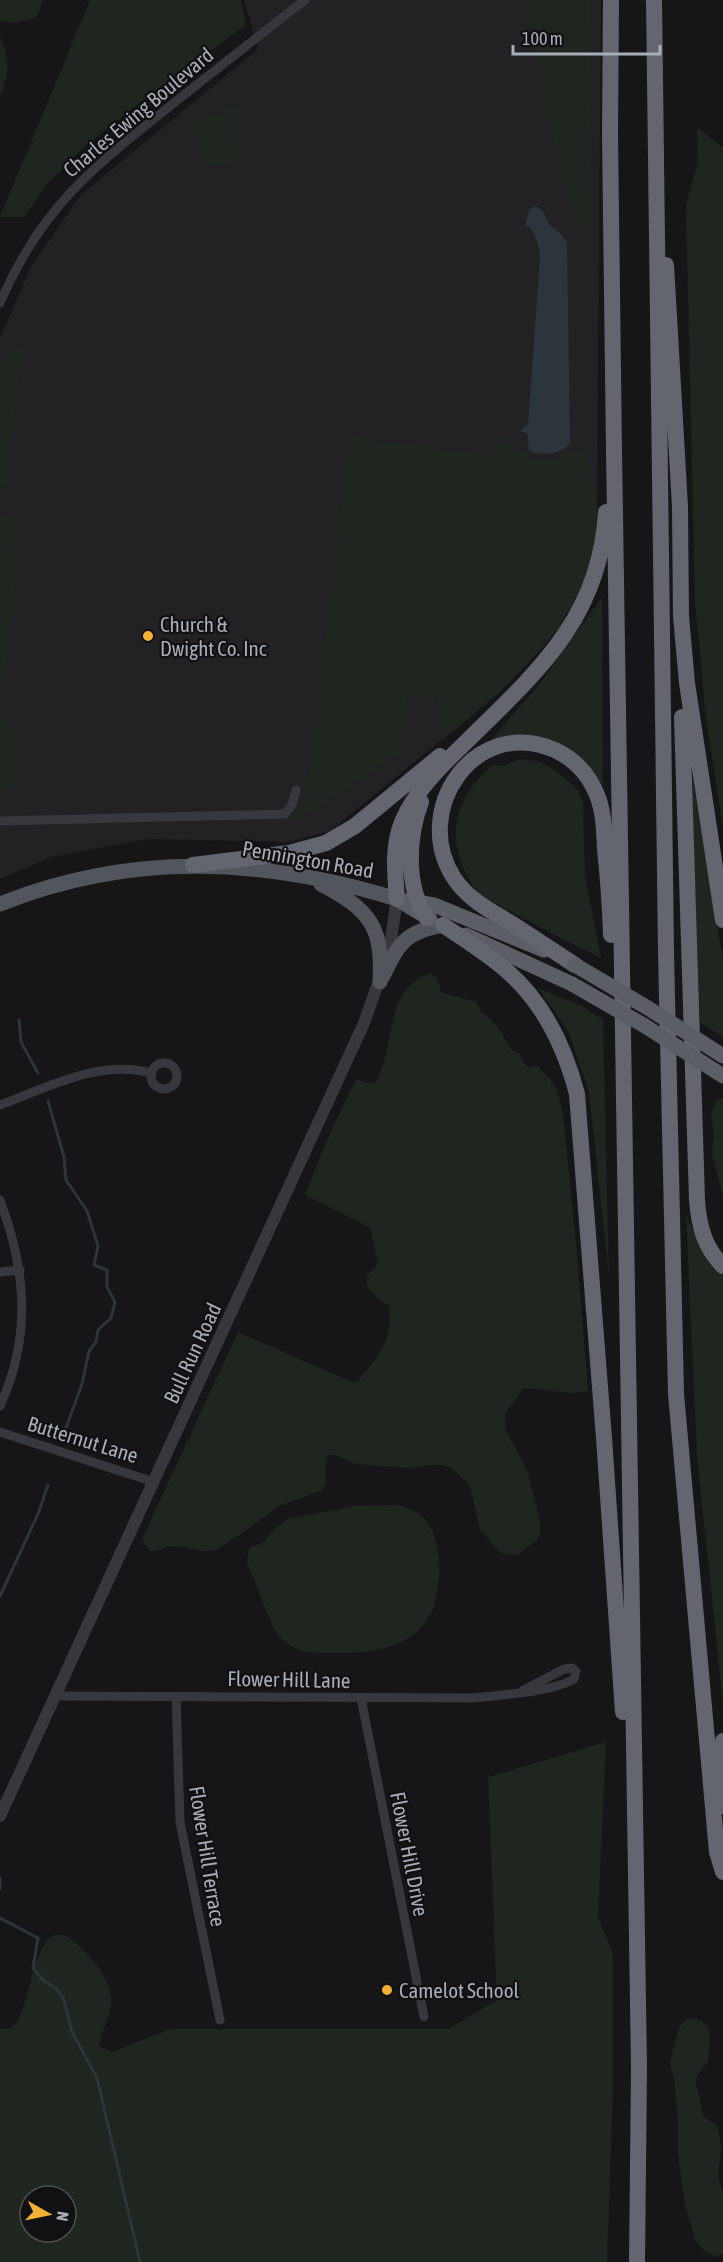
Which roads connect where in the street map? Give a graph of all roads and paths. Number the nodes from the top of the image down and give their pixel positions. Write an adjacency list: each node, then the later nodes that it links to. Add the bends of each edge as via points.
1 (304, 0): 5 (street, Charles Ewing Boulevard, via 78,183 37,233)
2 (611, 0): 6 (highway)
3 (654, 0): 4 (highway)
4 (654, 90): 7 (highway, via 672,351); 41 (highway, via 675,1382 717,1852)
5 (0, 303)
6 (614, 452): 8 (highway, via 602,549 588,594 556,649); 26 (highway)
7 (681, 616): 18 (highway, via 690,711); 28 (highway, via 697,1200 703,1237)
8 (504, 705): 9 (highway); 12 (highway, via 336,838 289,853)
9 (432, 777): 14 (highway, via 414,800 400,830 394,869); 15 (highway, via 418,808 413,833 412,873)
10 (296, 790): 11 (street, via 285,814)
11 (0, 822)
12 (193, 865): 13 (main road, Pennington Road); 16 (main road, Pennington Road, via 109,873)
13 (305, 876): 14 (main road, Pennington Road); 21 (main road, via 350,900 367,918 380,944)
14 (397, 899): 15 (highway, Pennington Road); 17 (highway, Pennington Road); 21 (street, Bull Run Road)
15 (417, 900): 17 (highway); 20 (highway, Pennington Road, via 486,925)
16 (0, 903)
17 (427, 918): 19 (highway, Pennington Road)
18 (723, 920)
19 (443, 925): 21 (main road, via 415,932 397,946); 24 (highway, Pennington Road, bridge, via 572,984); 42 (highway, via 498,963 522,986 556,1035 577,1094 621,1686)
20 (575, 965): 22 (highway, Pennington Road, bridge); 26 (highway, via 475,901 446,863 440,830 444,800 459,773 488,751 519,743 554,750 583,771 599,800)
21 (380, 982): 33 (street, Bull Run Road)
22 (723, 1056)
23 (152, 1073): 25 (street, via 128,1068 100,1070)
24 (723, 1076)
25 (0, 1105)
26 (625, 1128): 42 (highway)
27 (0, 1200): 29 (street)
28 (723, 1266)
29 (20, 1270): 30 (street); 31 (street, via 20,1335)
30 (0, 1272)
31 (0, 1406)
32 (0, 1432): 33 (street, Butternut Lane)
33 (154, 1482): 35 (street, Bull Run Road)
34 (522, 1691): 34 (street, Flower Hill Lane, via 566,1683 575,1678 576,1671 564,1669); 37 (street, Flower Hill Lane, via 473,1698)
35 (55, 1696): 36 (street, Flower Hill Lane); 40 (street, Bull Run Road)
36 (176, 1696): 37 (street, Flower Hill Lane); 44 (street, Flower Hill Terrace, via 181,1830)
37 (361, 1698): 43 (street, Flower Hill Drive)
38 (723, 1741): 39 (highway)
39 (723, 1812)
40 (0, 1816)
41 (723, 1872)
42 (638, 1990): 45 (highway)
43 (424, 2017)
44 (220, 2020)
45 (637, 2262)

